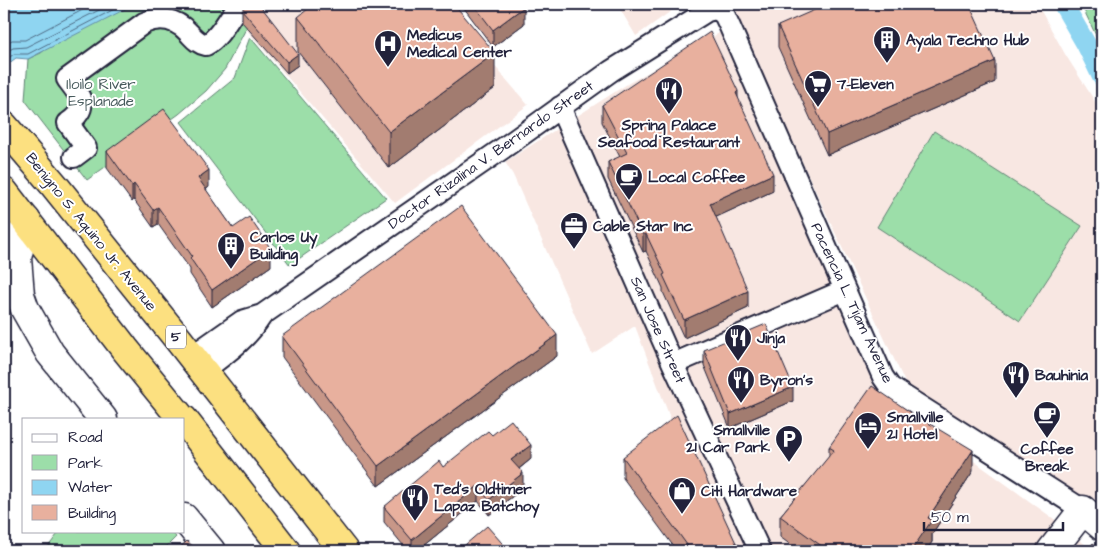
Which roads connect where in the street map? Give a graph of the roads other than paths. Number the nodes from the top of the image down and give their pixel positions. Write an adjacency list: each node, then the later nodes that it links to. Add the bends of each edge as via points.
1 (240, 4): 5 (street, via 216,37 206,45 194,40 177,23 150,20 67,79 81,98 76,117 68,123 86,148)
2 (724, 14): 3 (street, Doctor Rizalina V. Bernardo Street, via 716,8 707,11); 9 (street, Pacencia L. Tijam Avenue)
3 (560, 107): 10 (street, Doctor Rizalina V. Bernardo Street, via 262,315 238,346); 11 (street, San Jose Street)
4 (4, 126): 10 (highway, Benigno S. Aquino Jr. Avenue / 5)
5 (74, 157)
6 (4, 192): 7 (highway)
7 (26, 220): 8 (main road); 13 (highway)
8 (10, 252): 12 (main road, via 25,309 50,353)
9 (845, 290): 11 (street); 15 (street, Pacencia L. Tijam Avenue, via 890,387)
10 (198, 363): 19 (highway, Benigno S. Aquino Jr. Avenue / 5)
11 (673, 364): 20 (street, San Jose Street)
12 (102, 418)
13 (181, 418)
14 (185, 423): 18 (highway)
15 (1093, 518): 21 (main road)
16 (185, 519): 17 (main road)
17 (212, 551)
18 (286, 551)
19 (344, 551)
20 (760, 551)
21 (1051, 551)

